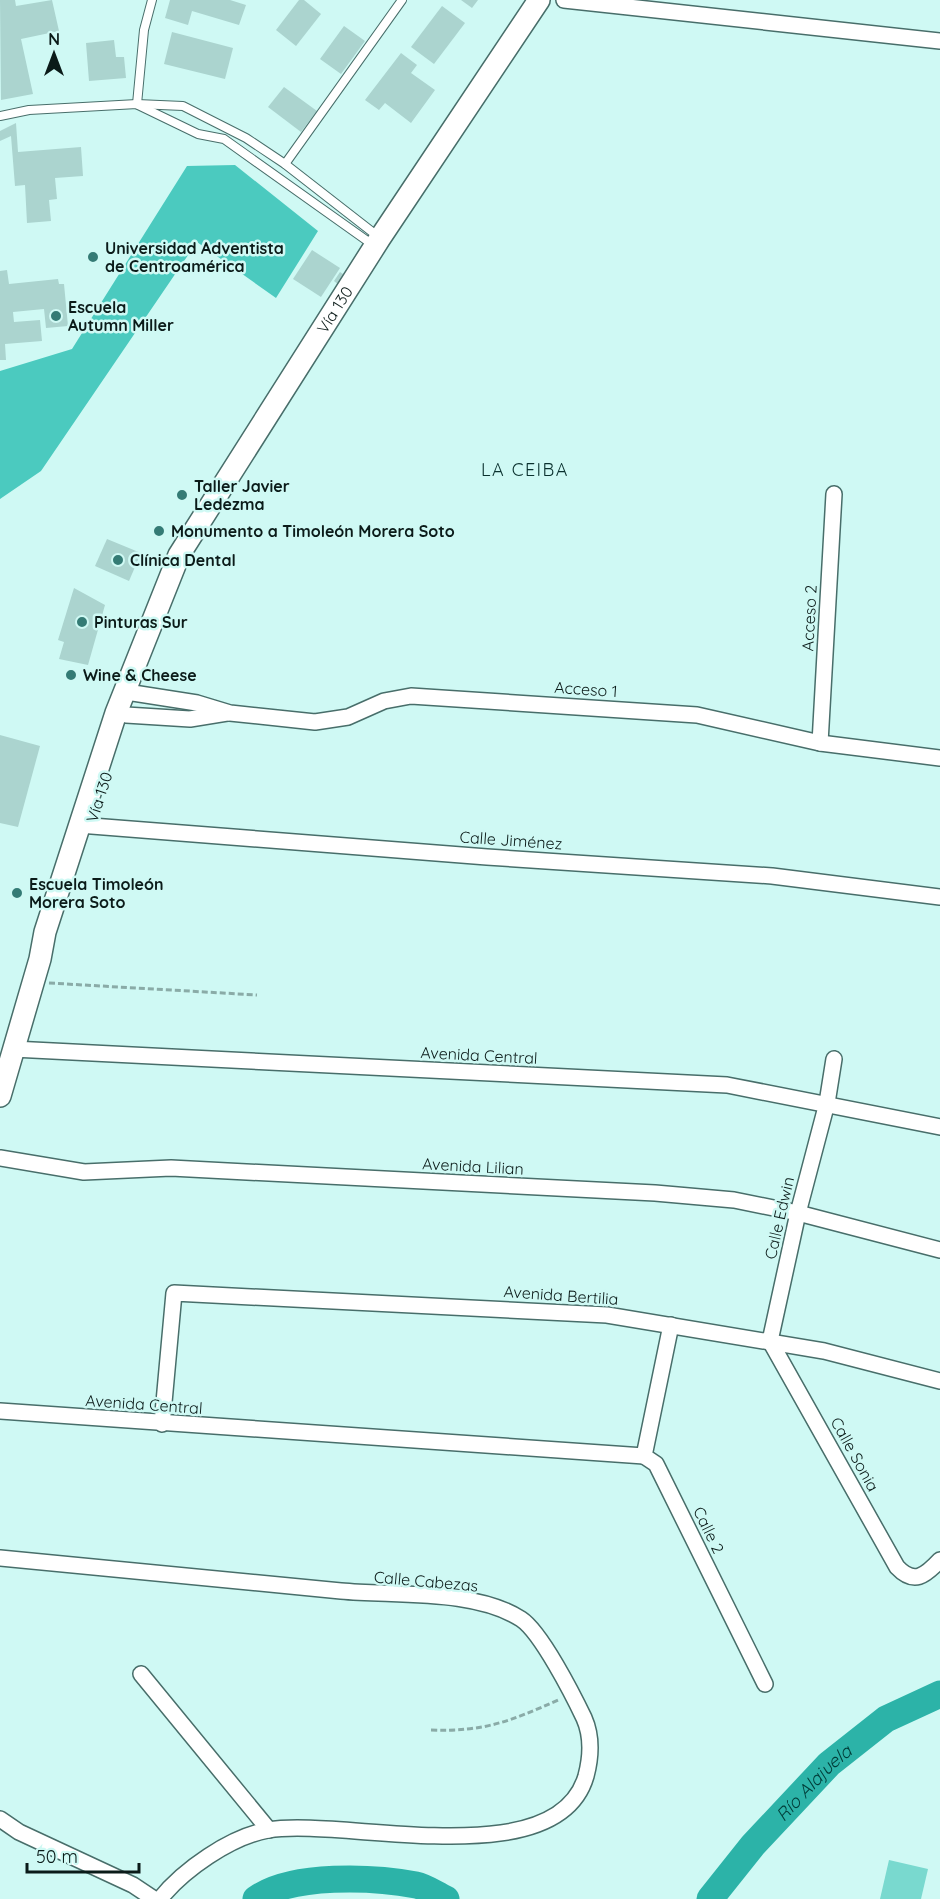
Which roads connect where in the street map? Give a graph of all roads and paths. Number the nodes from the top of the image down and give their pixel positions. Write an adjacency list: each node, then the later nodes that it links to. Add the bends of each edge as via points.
1 (152, 0): 6 (lane, via 144,30)
2 (402, 0): 8 (lane)
3 (540, 0): 9 (main road, Vía 130)
4 (564, 0): 5 (street)
5 (940, 41)
6 (137, 104): 7 (lane, via 29,110); 8 (lane, via 183,106 246,138); 9 (lane, via 198,134 224,139)
7 (0, 116)
8 (285, 164): 9 (lane)
9 (378, 242): 11 (main road, Vía 130, via 179,555)
10 (834, 494): 15 (street, Acceso 2)
11 (150, 632): 12 (main road, Vía 130); 17 (main road, Vía 130, via 116,712)
12 (133, 693): 13 (street, Acceso 1, via 197,703); 14 (main road, Vía 130)
13 (230, 713): 14 (street, Acceso 1, via 190,720); 15 (street, Acceso 1, via 331,721 384,701 411,696 697,714)
14 (126, 715): 17 (main road, Vía 130)
15 (820, 743): 16 (street, Acceso 1)
16 (940, 758)
17 (85, 826): 18 (street, Calle Jiménez, via 772,876); 19 (main road, Vía 130, via 58,934 40,959)
18 (940, 897)
19 (32, 981): 20 (path); 21 (main road, Vía 130)
20 (258, 995)
21 (13, 1049): 23 (main road, Vía 130); 24 (street, Avenida Central, via 728,1085)
22 (834, 1059): 24 (street, Calle Edwin)
23 (0, 1096)
24 (827, 1103): 25 (street, Avenida Central); 27 (street, Calle Edwin)
25 (940, 1127)
26 (0, 1158): 27 (street, Avenida Lilian, via 84,1172 171,1168 655,1193 734,1200)
27 (798, 1213): 28 (street, Avenida Lilian); 30 (street, Calle Edwin)
28 (940, 1250)
29 (671, 1324): 30 (street, Avenida Bertilia); 33 (street, Avenida Bertilia, via 607,1315 174,1293); 34 (street)
30 (770, 1341): 31 (street, Avenida Bertilia); 36 (street, Calle Sonia, via 897,1567 914,1579 922,1577)
31 (940, 1381)
32 (0, 1411): 33 (street, Avenida Central)
33 (162, 1424): 34 (street, Avenida Central)
34 (644, 1456): 38 (street, Calle 2, via 656,1464)
35 (0, 1558): 39 (street, Calle Cabezas, via 457,1599 486,1605 508,1611 524,1621 537,1635)
36 (940, 1560)
37 (141, 1674): 42 (street)
38 (765, 1684)
39 (571, 1695): 40 (path, via 498,1725); 42 (street, Calle Cabezas, via 589,1733 589,1766 583,1785 555,1817 480,1836)
40 (431, 1730)
41 (0, 1819): 43 (street)
42 (269, 1830): 44 (street, Calle Cabezas, via 211,1855 183,1874)
43 (154, 1899)
44 (160, 1899)

